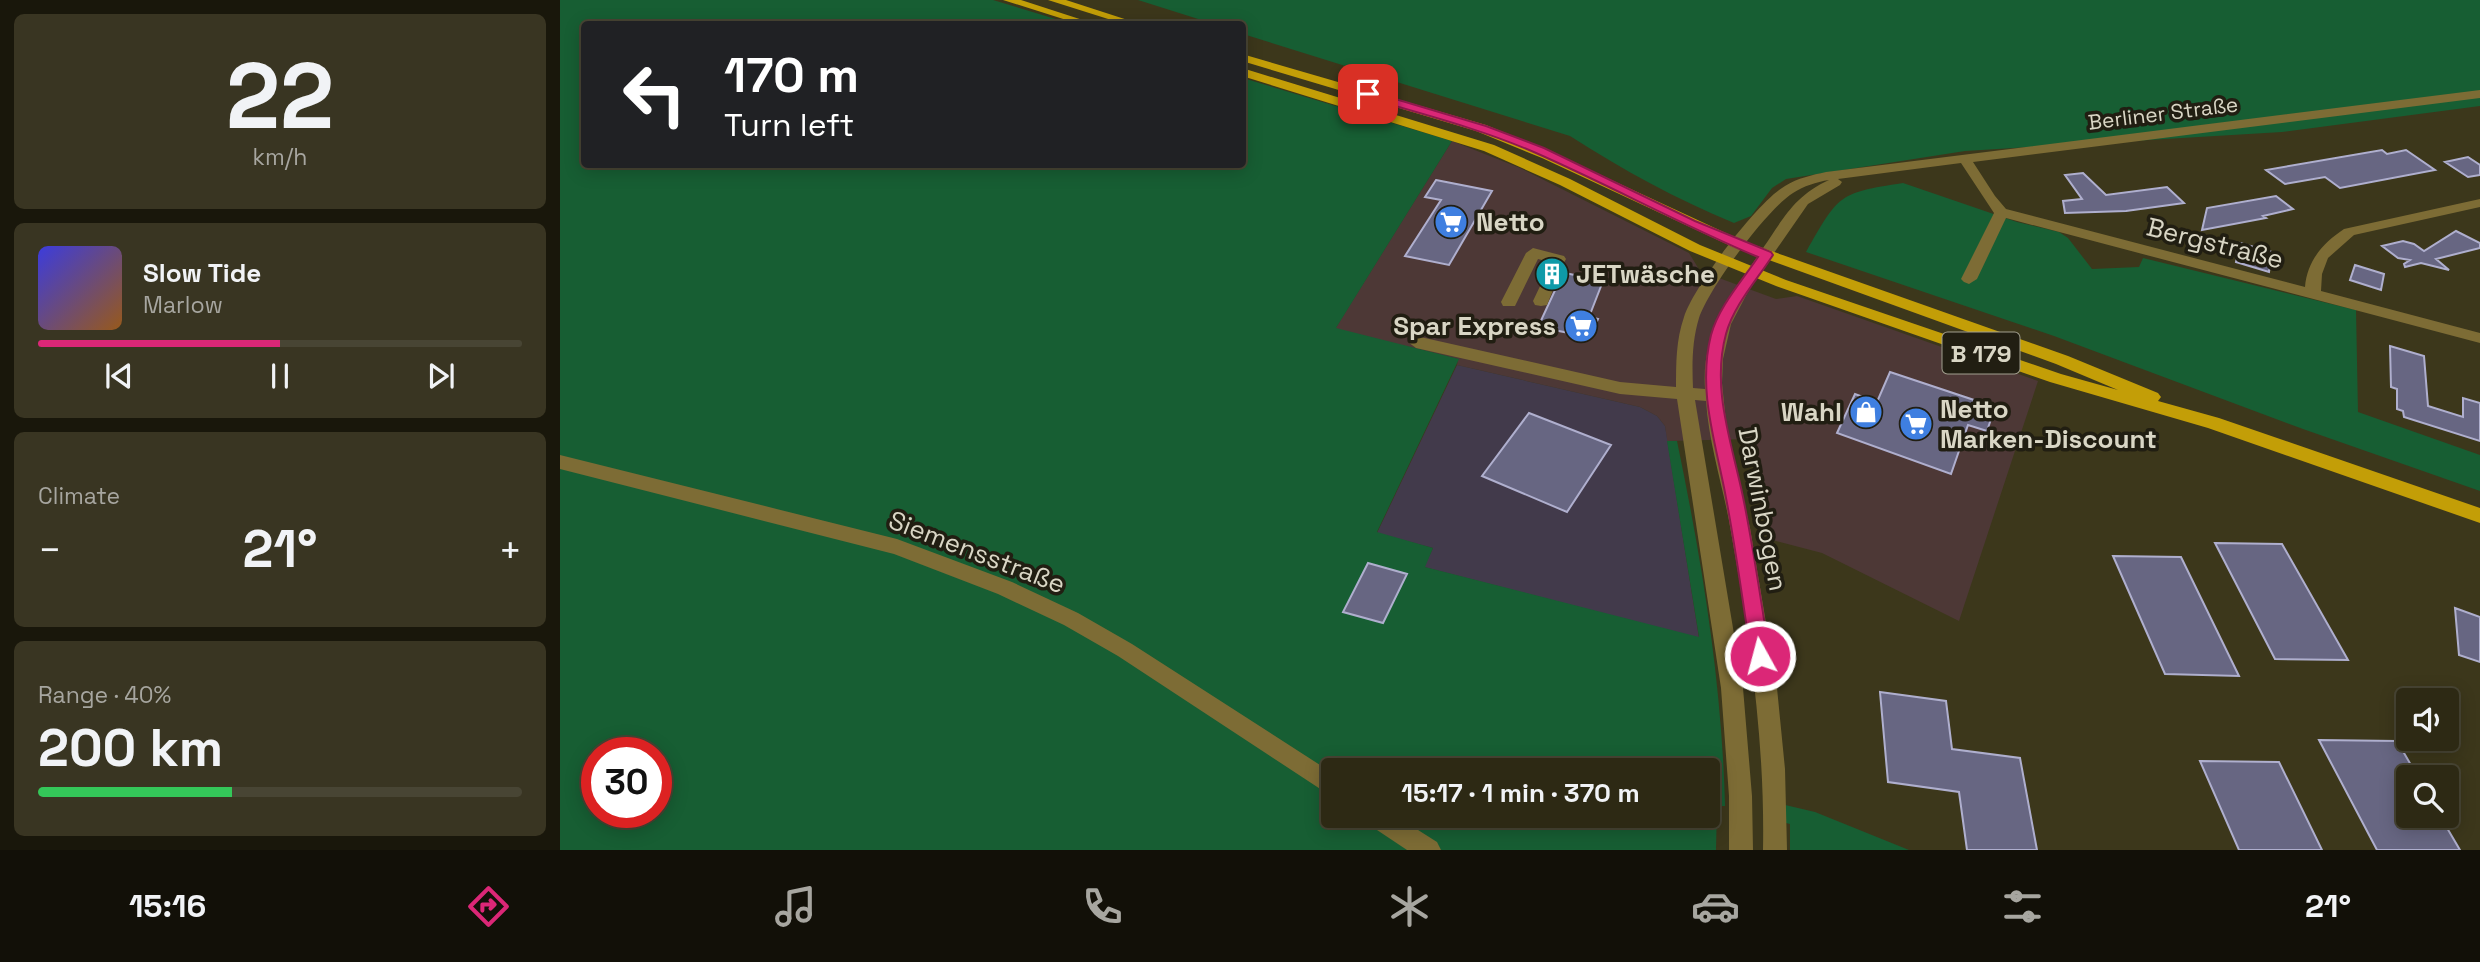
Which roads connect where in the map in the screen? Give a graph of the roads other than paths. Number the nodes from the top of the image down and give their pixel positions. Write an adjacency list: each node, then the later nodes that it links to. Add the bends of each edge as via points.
1 (1009, 0): 3 (main road)
2 (1054, 0): 4 (main road)
3 (1078, 21)
4 (1124, 21)
5 (1246, 58): 12 (main road, B 179, via 1520,142)
6 (1246, 73): 14 (main road, B 179, via 1489,148)
7 (2480, 93): 8 (street, Berliner Straße)
8 (1965, 160): 9 (street, Berliner Straße); 11 (street, via 1986,199)
9 (1851, 174): 12 (street, Berliner Straße, via 1788,188); 13 (street, Berliner Straße, via 1804,201)
10 (2480, 203): 19 (street, via 2349,232 2322,254)
11 (2001, 212): 17 (street); 19 (street, Bergstraße)
12 (1738, 244): 13 (main road, B 179); 14 (street)
13 (1766, 255): 16 (street, Berliner Straße); 26 (main road, B 179, via 2062,360)
14 (1724, 261): 16 (main road, B 179); 24 (street, via 1693,312 1684,357)
15 (1555, 267): 21 (street, via 1559,259 1533,253)
16 (1753, 272): 25 (street, Darwinbogen, via 1719,334); 26 (main road, B 179, via 2056,378)
17 (1969, 279)
18 (1547, 285): 20 (street)
19 (2313, 293): 22 (street, Bergstraße)
20 (1541, 301)
21 (1509, 302)
22 (2480, 338)
23 (1416, 342): 24 (street, via 1620,388)
24 (1685, 395): 25 (street); 32 (street, via 1730,671 1742,807)
25 (1713, 396): 33 (street, Darwinbogen, via 1755,611 1770,742)
26 (2213, 423): 28 (main road, B 179)
27 (560, 462): 29 (street, Siemensstraße, via 897,547 1005,588 1125,650)
28 (2480, 516)
29 (1321, 778)
30 (1395, 828): 31 (street)
31 (1429, 850)
32 (1741, 850)
33 (1775, 850)

